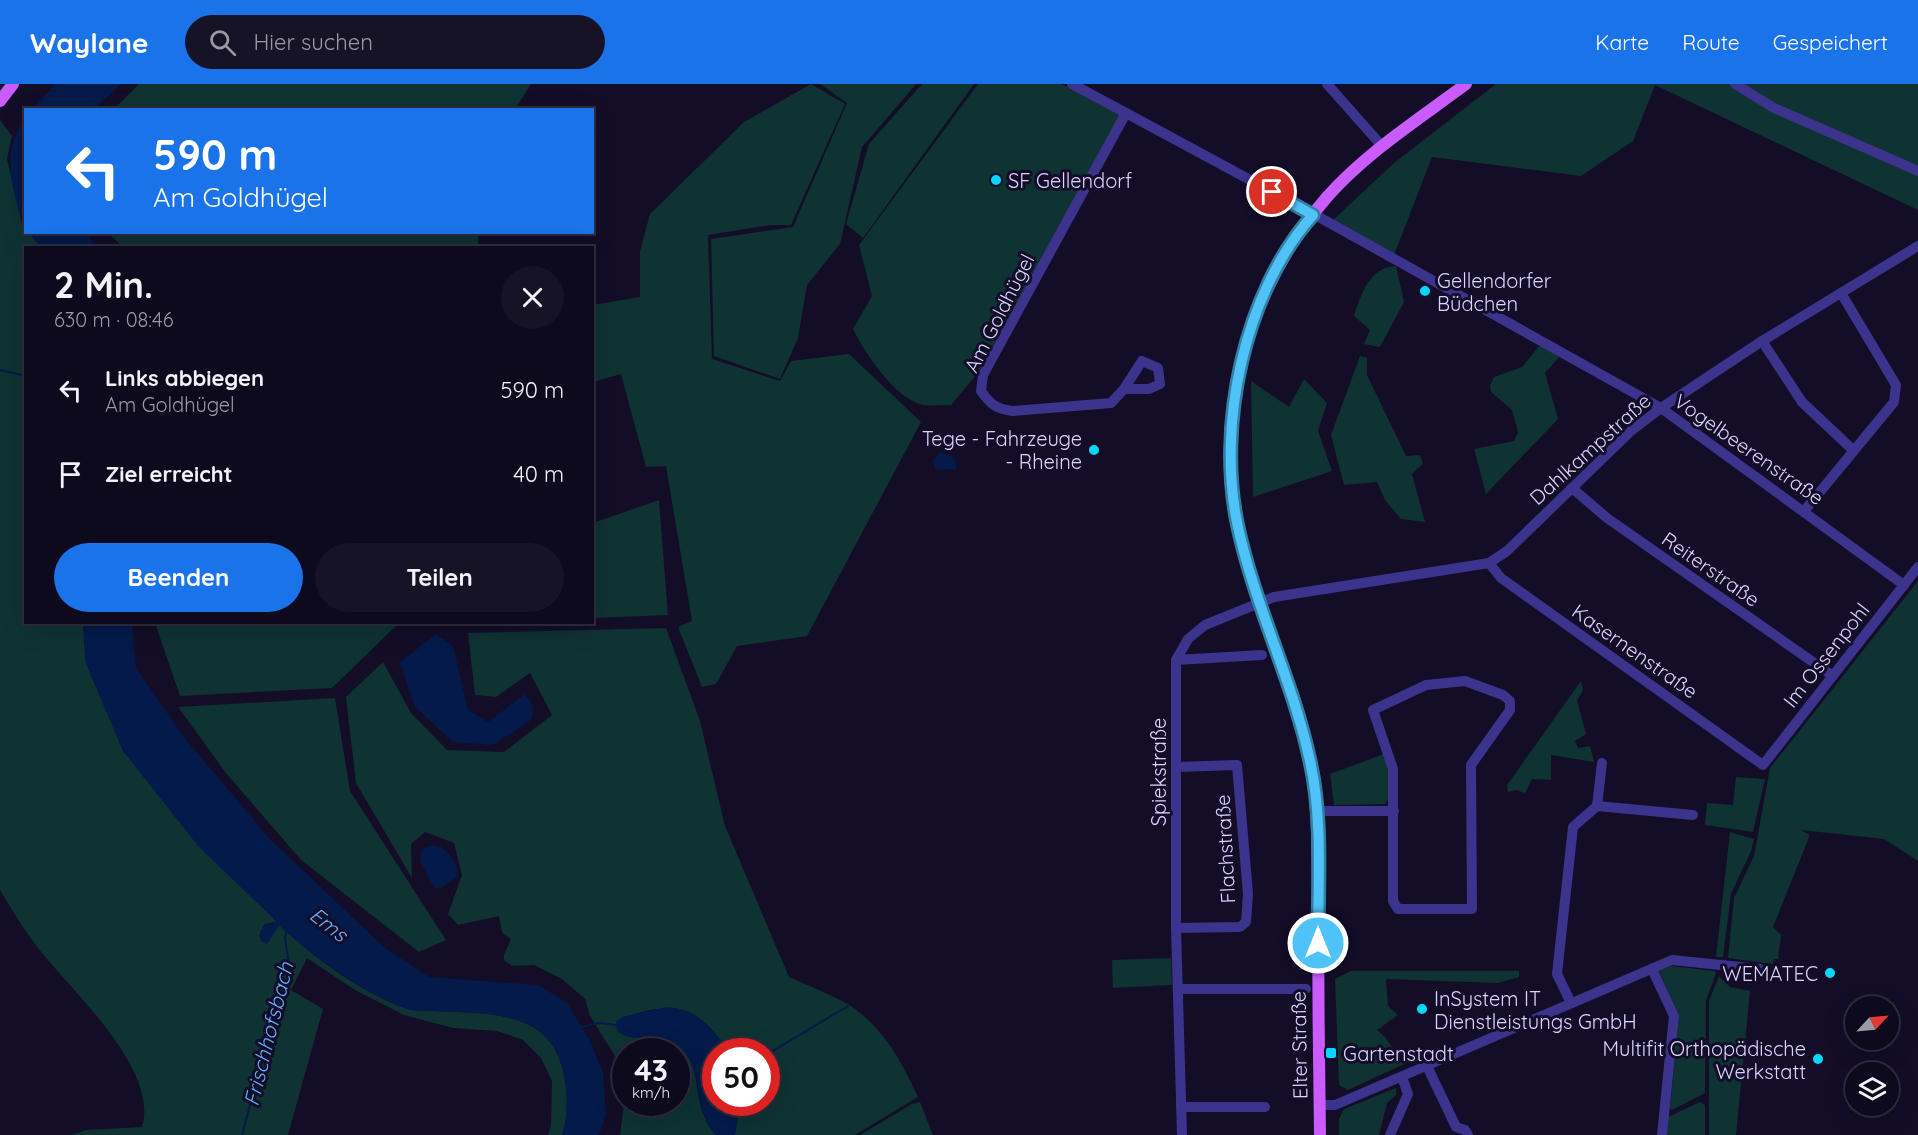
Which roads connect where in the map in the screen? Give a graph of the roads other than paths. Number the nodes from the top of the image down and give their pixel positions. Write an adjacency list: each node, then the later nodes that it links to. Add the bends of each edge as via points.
1 (13, 84): 6 (main road)
2 (1072, 84): 7 (street)
3 (1327, 84): 8 (street)
4 (1466, 84): 8 (main road, Elter Straße)
5 (1735, 84): 9 (street, via 1774,108)
6 (0, 101)
7 (1126, 113): 10 (street); 14 (street, Am Goldhügel, via 983,375 981,391 998,409 1013,411 1111,403)
8 (1382, 146): 10 (main road, Elter Straße)
9 (1918, 171)
10 (1313, 215): 15 (street, Vogelbeerenstraße); 22 (main road, Elter Straße, via 1270,282 1248,336 1236,390 1232,487 1237,526)
11 (1918, 246): 12 (street, Dahlkampstraße)
12 (1840, 293): 13 (street, Dahlkampstraße); 16 (street, via 1896,385 1894,402)
13 (1762, 341): 15 (street, Dahlkampstraße); 16 (street, via 1802,402)
14 (1124, 389)
15 (1660, 408): 17 (street, Dahlkampstraße); 18 (street, Vogelbeerenstraße)
16 (1853, 450): 18 (street)
17 (1572, 488): 19 (street, Dahlkampstraße, via 1507,551); 25 (street, Reiterstraße, via 1607,518)
18 (1805, 510): 21 (street, Vogelbeerenstraße)
19 (1489, 563): 22 (street, Dahlkampstraße, via 1291,593); 27 (street, Kasernenstraße, via 1501,578)
20 (1918, 567): 21 (street, Im Ossenpohl)
21 (1904, 585): 25 (street, Im Ossenpohl)
22 (1260, 602): 24 (street, via 1205,625 1188,639); 30 (main road, Elter Straße, via 1302,727 1311,765)
23 (1262, 655): 24 (street)
24 (1176, 660): 28 (street, Spiekstraße)
25 (1833, 676): 27 (street, Im Ossenpohl)
26 (1602, 764): 29 (street)
27 (1763, 765)
28 (1176, 767): 33 (street, Spiekstraße); 33 (street, Flachstraße, via 1237,765 1248,894 1246,922 1240,927)
29 (1597, 806): 32 (street); 38 (street, via 1573,827 1557,974)
30 (1315, 811): 31 (street); 41 (main road, Elter Straße)
31 (1394, 811): 31 (street, via 1393,901 1398,909 1472,909 1471,765 1510,710 1510,701 1465,681 1426,685 1373,710 1393,769)
32 (1693, 815)
33 (1176, 928): 36 (street, Spiekstraße)
34 (1652, 969): 35 (street, via 1672,960); 38 (street); 48 (street, via 1674,1016)
35 (1760, 969)
36 (1179, 989): 37 (street); 42 (street, Spiekstraße)
37 (1306, 989)
38 (1571, 1003): 39 (street)
39 (1427, 1066): 40 (street); 47 (street, via 1456,1127)
40 (1402, 1077): 41 (street, via 1335,1105); 46 (street, via 1408,1094)
41 (1320, 1106): 45 (main road, Elter Straße)
42 (1181, 1107): 43 (street); 44 (street, Spiekstraße)
43 (1265, 1107)
44 (1182, 1135)
45 (1320, 1135)
46 (1390, 1135)
47 (1468, 1135)
48 (1662, 1135)

